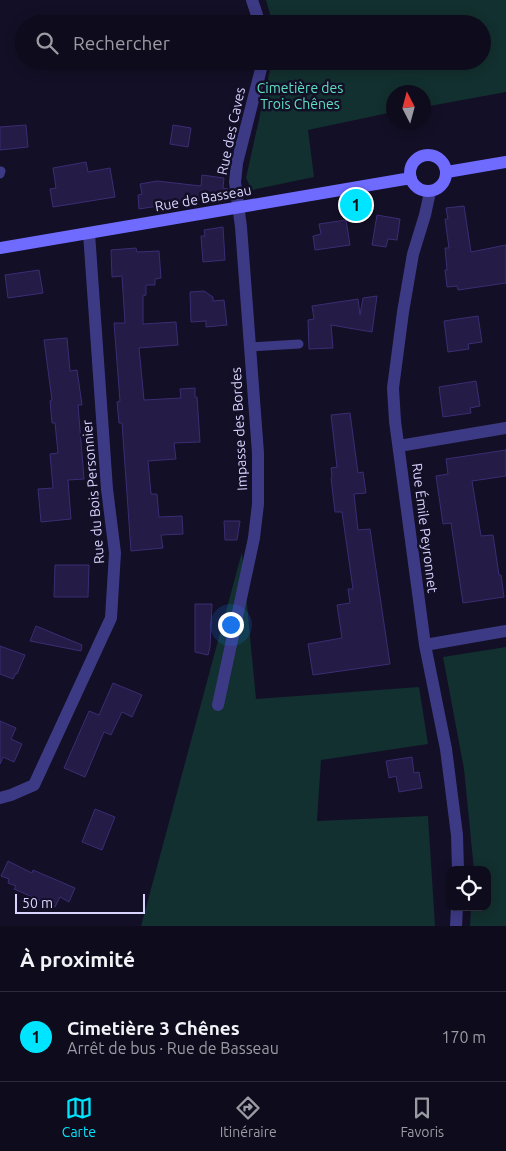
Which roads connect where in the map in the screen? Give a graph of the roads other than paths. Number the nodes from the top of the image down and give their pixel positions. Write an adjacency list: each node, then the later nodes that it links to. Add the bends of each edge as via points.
1 (252, 0): 2 (street)
2 (257, 15)
3 (261, 70): 8 (street, Rue des Caves, via 237,162)
4 (506, 162): 5 (street)
5 (447, 172): 6 (street, via 438,157 426,155 415,161); 7 (street, via 444,183)
6 (411, 178): 7 (street, via 418,188); 8 (street, Rue de Basseau)
7 (430, 192): 14 (street, Rue Émile Peyronnet, via 413,254 393,388)
8 (237, 207): 9 (street, Rue de Basseau); 12 (street, Impasse des Bordes)
9 (89, 233): 10 (street, Rue de Basseau); 18 (street, Rue du Bois Personnier, via 107,488 115,553 111,618 34,785)
10 (0, 248)
11 (299, 344): 12 (lane)
12 (249, 347): 17 (street, Impasse des Bordes, via 258,453 258,504 254,538)
13 (506, 428): 14 (street)
14 (399, 446): 16 (street, Rue Émile Peyronnet)
15 (506, 631): 16 (street)
16 (425, 645): 19 (street, Rue Émile Peyronnet, via 446,749 458,835)
17 (218, 705)
18 (0, 798)
19 (458, 866)
20 (456, 911): 21 (street)
21 (456, 926)

